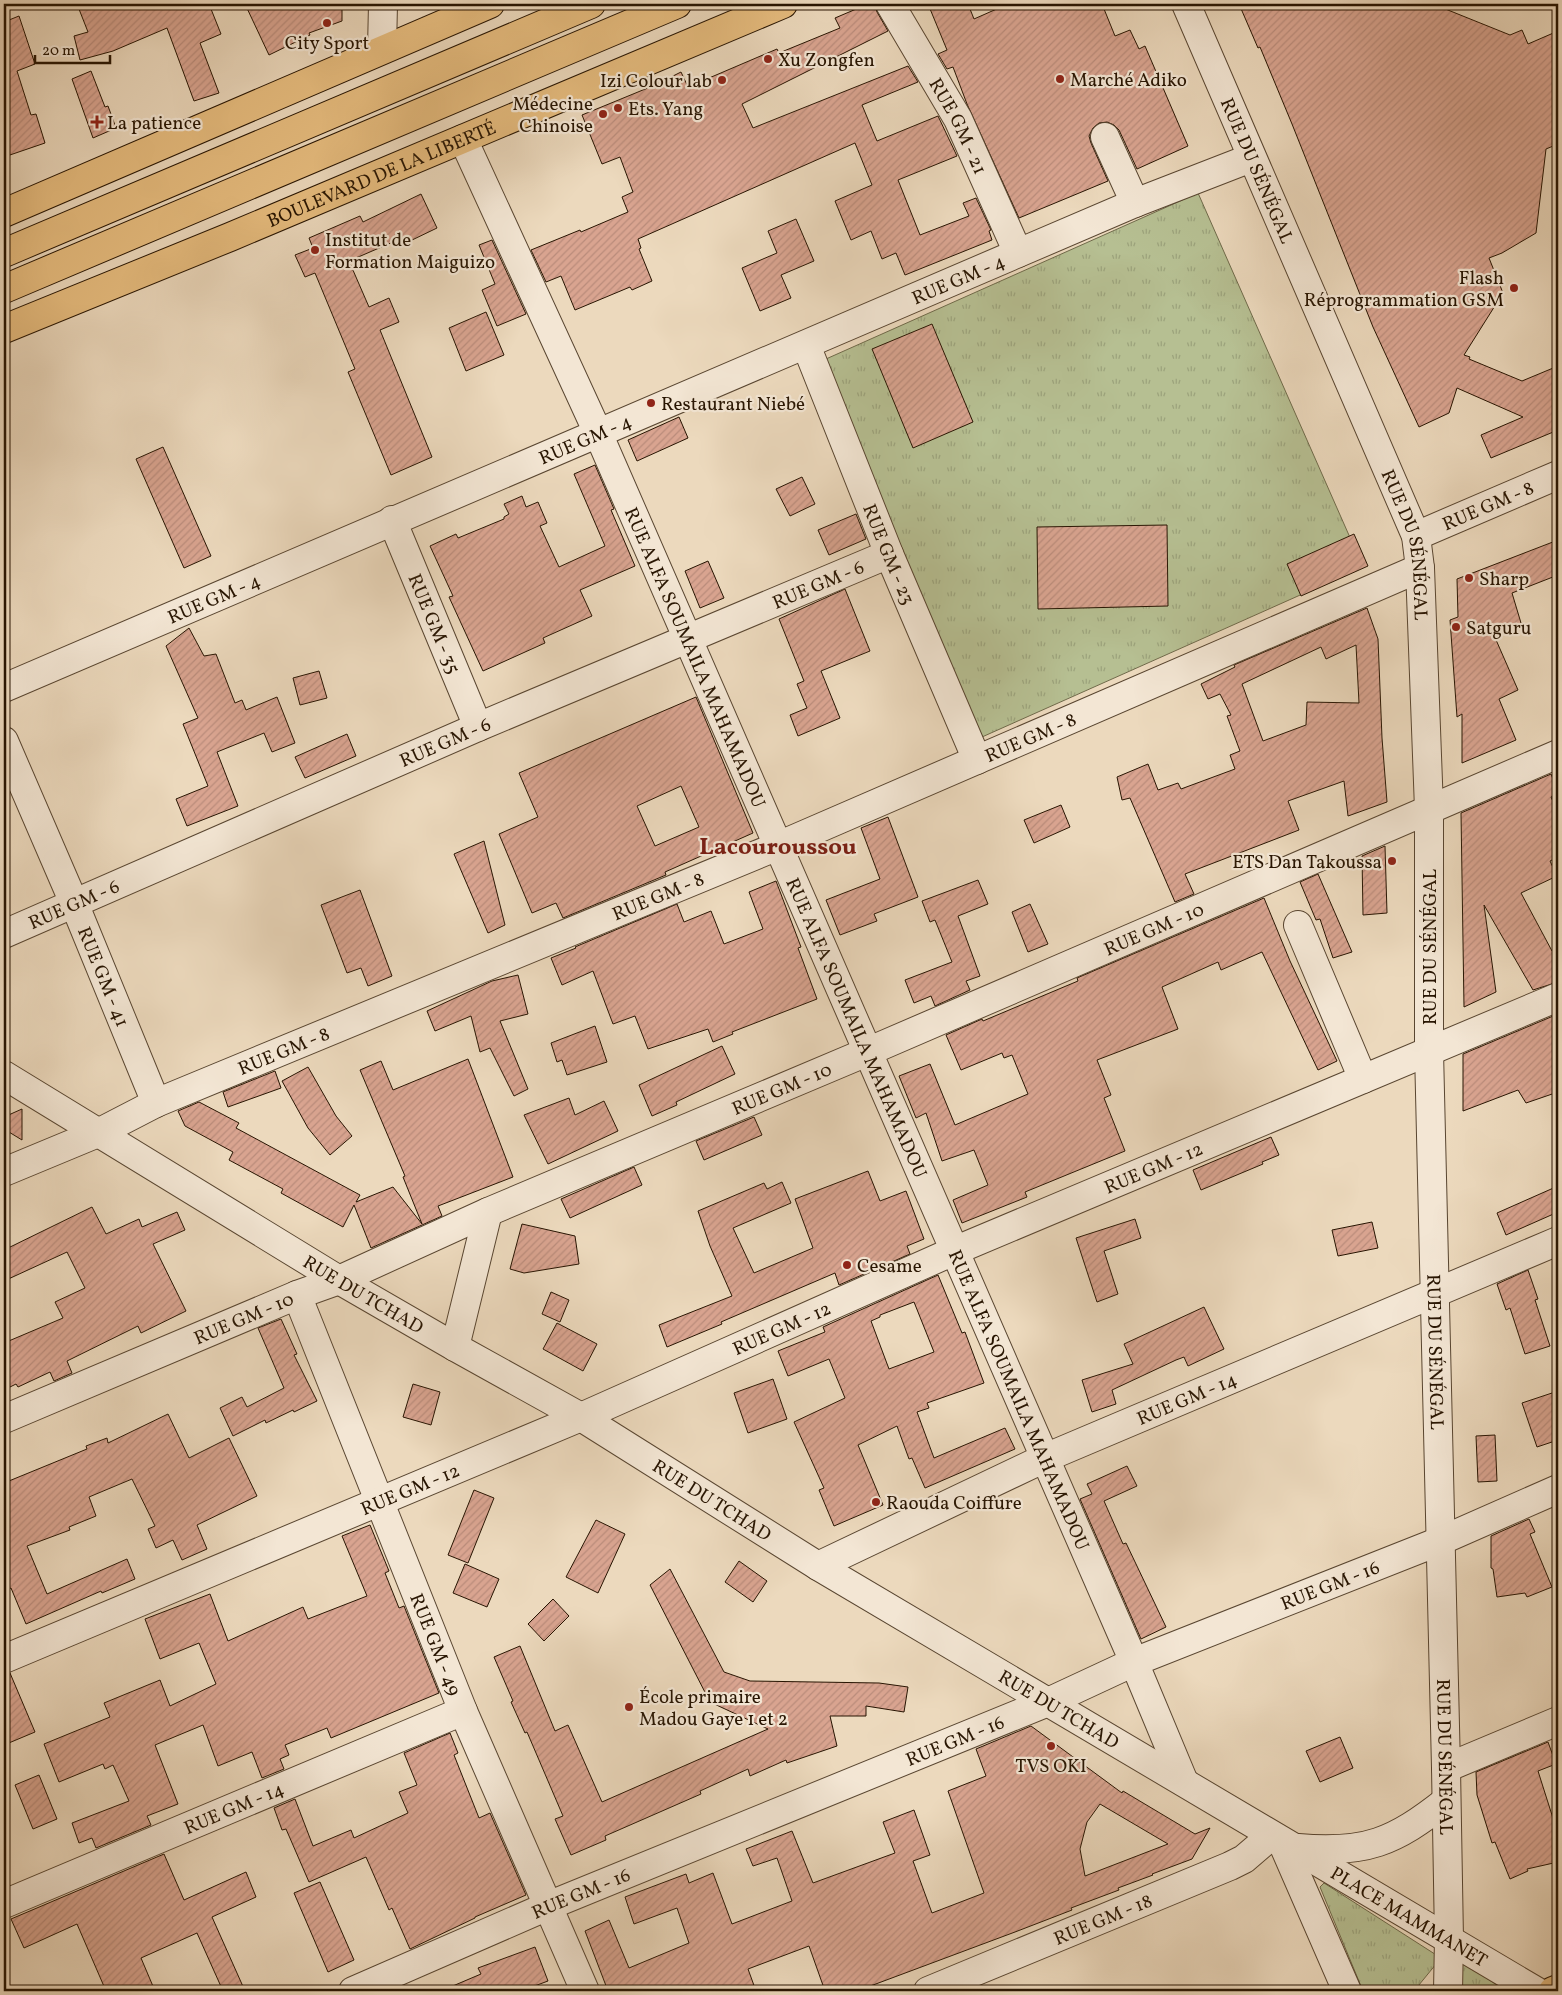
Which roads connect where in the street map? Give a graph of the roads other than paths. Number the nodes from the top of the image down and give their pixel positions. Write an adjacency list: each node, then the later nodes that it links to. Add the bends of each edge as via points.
1 (383, 4): 8 (street)
2 (490, 4): 8 (main road)
3 (591, 4): 14 (main road)
4 (677, 4): 16 (main road)
5 (783, 4): 10 (main road, BOULEVARD DE LA LIBERTÉ)
6 (890, 4): 15 (street, RUE GM - 21, via 958,119)
7 (1186, 4): 11 (street, RUE DU SÉNÉGAL)
8 (382, 49): 13 (main road)
9 (1105, 136): 12 (street)
10 (462, 139): 17 (main road, BOULEVARD DE LA LIBERTÉ); 19 (street, RUE ALFA SOUMAILA MAHAMADOU)
11 (1251, 158): 12 (street, RUE GM - 4); 22 (street, RUE DU SÉNÉGAL)
12 (1135, 203): 15 (street, RUE GM - 4)
13 (4, 213)
14 (4, 253)
15 (1018, 253): 18 (street, RUE GM - 4)
16 (4, 289)
17 (4, 329)
18 (806, 345): 19 (street, RUE GM - 4); 23 (street, RUE GM - 23)
19 (598, 433): 21 (street, RUE GM - 4); 25 (street, RUE ALFA SOUMAILA MAHAMADOU)
20 (1558, 475): 22 (street, RUE GM - 8)
21 (392, 520): 26 (street, RUE GM - 4); 27 (street, RUE GM - 35)
22 (1416, 536): 24 (street, RUE DU SÉNÉGAL)
23 (889, 554): 25 (street, RUE GM - 6); 30 (street, RUE GM - 23)
24 (1420, 568): 30 (street, RUE GM - 8); 31 (street, RUE DU SÉNÉGAL)
25 (688, 638): 27 (street, RUE GM - 6); 32 (street, RUE ALFA SOUMAILA MAHAMADOU)
26 (4, 688)
27 (478, 727): 33 (street, RUE GM - 6)
28 (4, 741): 33 (street, RUE GM - 41)
29 (1558, 754): 31 (street, RUE GM - 10)
30 (977, 760): 32 (street, RUE GM - 8)
31 (1428, 809): 37 (street, RUE DU SÉNÉGAL); 38 (street, RUE GM - 10)
32 (778, 846): 38 (street, RUE ALFA SOUMAILA MAHAMADOU); 41 (street, RUE GM - 8)
33 (74, 903): 35 (street, RUE GM - 6); 41 (street, RUE GM - 41)
34 (1298, 925): 40 (street)
35 (4, 934)
36 (1558, 996): 37 (street, RUE GM - 12)
37 (1429, 1051): 40 (street, RUE GM - 12); 48 (street, RUE DU SÉNÉGAL)
38 (867, 1052): 44 (street, RUE GM - 10); 46 (street, RUE ALFA SOUMAILA MAHAMADOU)
39 (4, 1075): 42 (street, RUE DU TCHAD)
40 (1363, 1079): 46 (street, RUE GM - 12)
41 (156, 1103): 42 (street, RUE GM - 8)
42 (98, 1133): 43 (street, RUE GM - 8); 47 (street, RUE DU TCHAD)
43 (4, 1172)
44 (488, 1212): 47 (street, RUE GM - 10); 50 (street)
45 (1558, 1240): 48 (street, RUE GM - 14)
46 (954, 1250): 51 (street, RUE GM - 12); 53 (street, RUE ALFA SOUMAILA MAHAMADOU)
47 (339, 1280): 49 (street, RUE GM - 10); 50 (street, RUE DU TCHAD)
48 (1435, 1292): 53 (street, RUE GM - 14); 56 (street, RUE DU SÉNÉGAL)
49 (297, 1295): 52 (street, RUE GM - 10); 55 (street, RUE GM - 49)
50 (455, 1347): 51 (street, RUE DU TCHAD)
51 (581, 1417): 55 (street, RUE GM - 12); 57 (street, RUE DU TCHAD)
52 (4, 1419)
53 (1045, 1458): 57 (street, RUE GM - 14); 59 (street, RUE ALFA SOUMAILA MAHAMADOU)
54 (1558, 1490): 56 (street, RUE GM - 16)
55 (378, 1500): 58 (street, RUE GM - 12); 61 (street, RUE GM - 49)
56 (1440, 1541): 59 (street, RUE GM - 16); 63 (street, RUE DU SÉNÉGAL)
57 (818, 1566): 60 (street, RUE DU TCHAD)
58 (4, 1659)
59 (1134, 1662): 60 (street, RUE GM - 16); 64 (street, RUE ALFA SOUMAILA MAHAMADOU)
60 (1048, 1702): 64 (street, RUE DU TCHAD); 68 (street, RUE GM - 16)
61 (463, 1711): 67 (street, RUE GM - 14); 68 (street, RUE GM - 49)
62 (1558, 1721): 63 (street)
63 (1446, 1768): 65 (street, RUE DU SÉNÉGAL)
64 (1184, 1782): 66 (street, RUE DU TCHAD)
65 (1446, 1801): 66 (street, via 1417,1824 1388,1840 1356,1849 1322,1850); 69 (street, RUE DU SÉNÉGAL)
66 (1283, 1842): 69 (street, PLACE MAMMANET); 73 (street, RUE GM - 18); 74 (street)
67 (4, 1904)
68 (548, 1906): 71 (street, RUE GM - 16); 72 (street, RUE GM - 49)
69 (1449, 1939): 75 (street, RUE DU SÉNÉGAL); 76 (street, PLACE MAMMANET)
70 (1558, 1989): 77 (main road)
71 (353, 1991)
72 (585, 1991)
73 (928, 1991)
74 (1346, 1991)
75 (1448, 1991)
76 (1536, 1991)
77 (1553, 1991)

